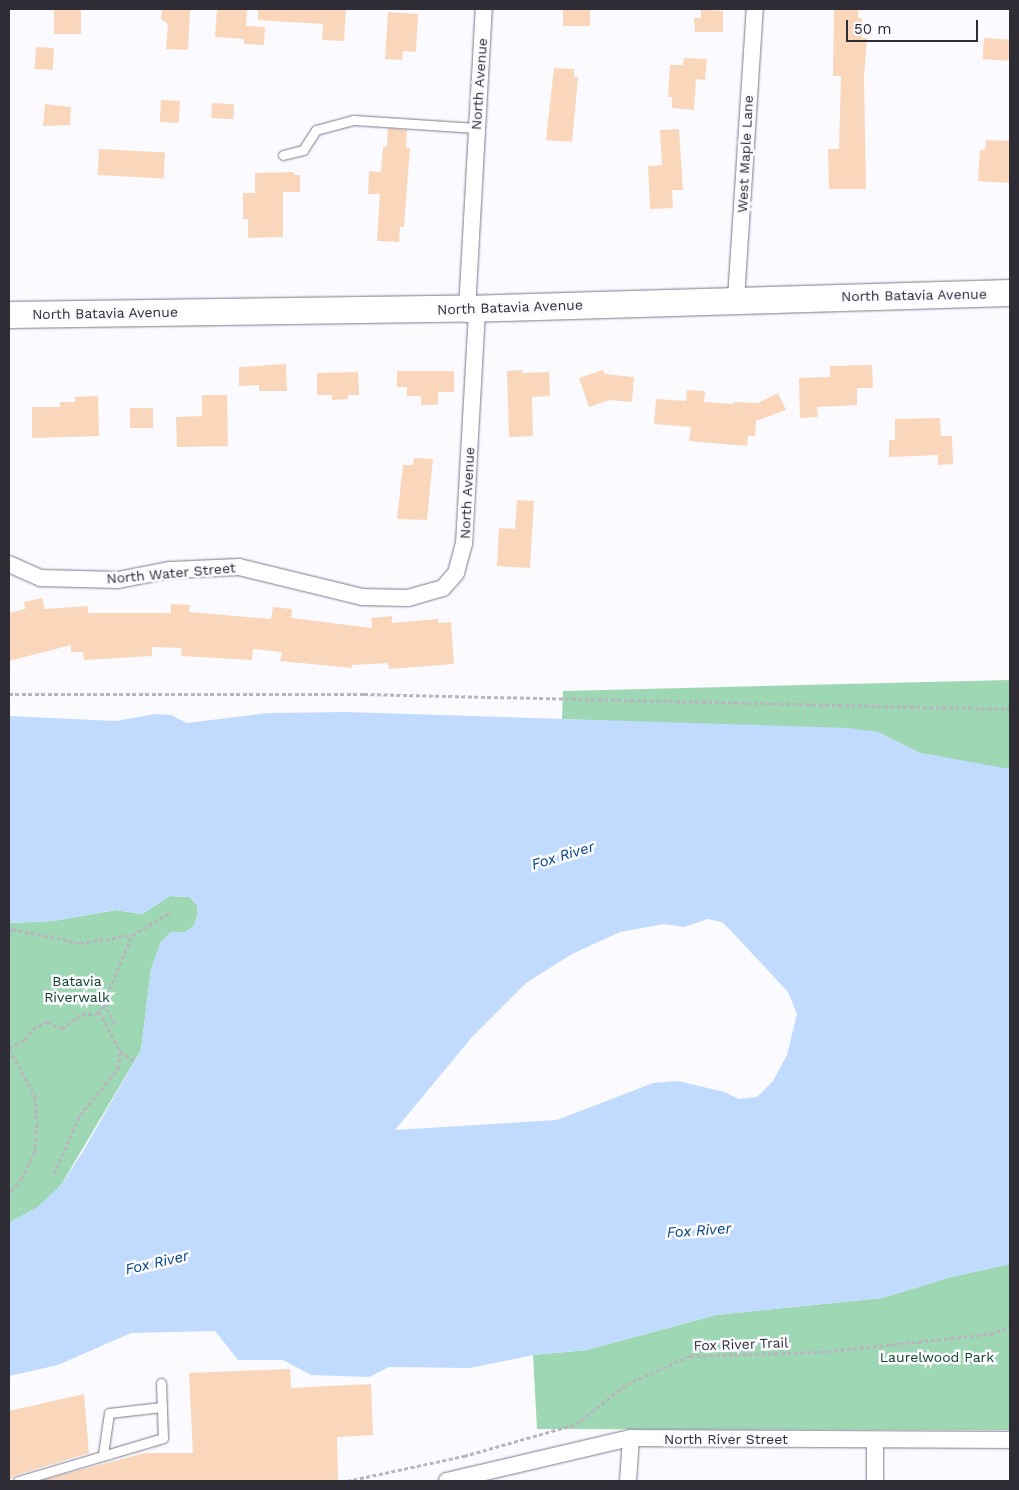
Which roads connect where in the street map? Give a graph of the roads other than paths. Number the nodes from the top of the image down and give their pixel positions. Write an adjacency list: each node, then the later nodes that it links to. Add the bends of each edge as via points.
1 (484, 9): 3 (street, North Avenue)
2 (755, 9): 6 (street, West Maple Lane)
3 (476, 128): 4 (lane, via 354,120 316,130 303,150); 7 (street, North Avenue)
4 (283, 155)
5 (1010, 293): 6 (main road, North Batavia Avenue)
6 (736, 299): 7 (main road, North Batavia Avenue)
7 (472, 309): 8 (main road, North Batavia Avenue); 10 (street, North Avenue, via 464,544 456,573 443,588 408,598)
8 (9, 314)
9 (10, 567): 10 (street, North Water Street, via 41,578 118,580 170,570 239,567)
10 (362, 597)
11 (161, 1383): 12 (lane)
12 (162, 1407): 16 (lane, via 163,1438 151,1444); 16 (lane, via 110,1413)
13 (631, 1438): 14 (street, North River Street); 18 (street, North River Street); 19 (street)
14 (875, 1440): 15 (street, North River Street); 20 (street)
15 (1010, 1440)
16 (103, 1454): 17 (lane)
17 (18, 1481)
18 (447, 1481)
19 (628, 1481)
20 (875, 1481)

